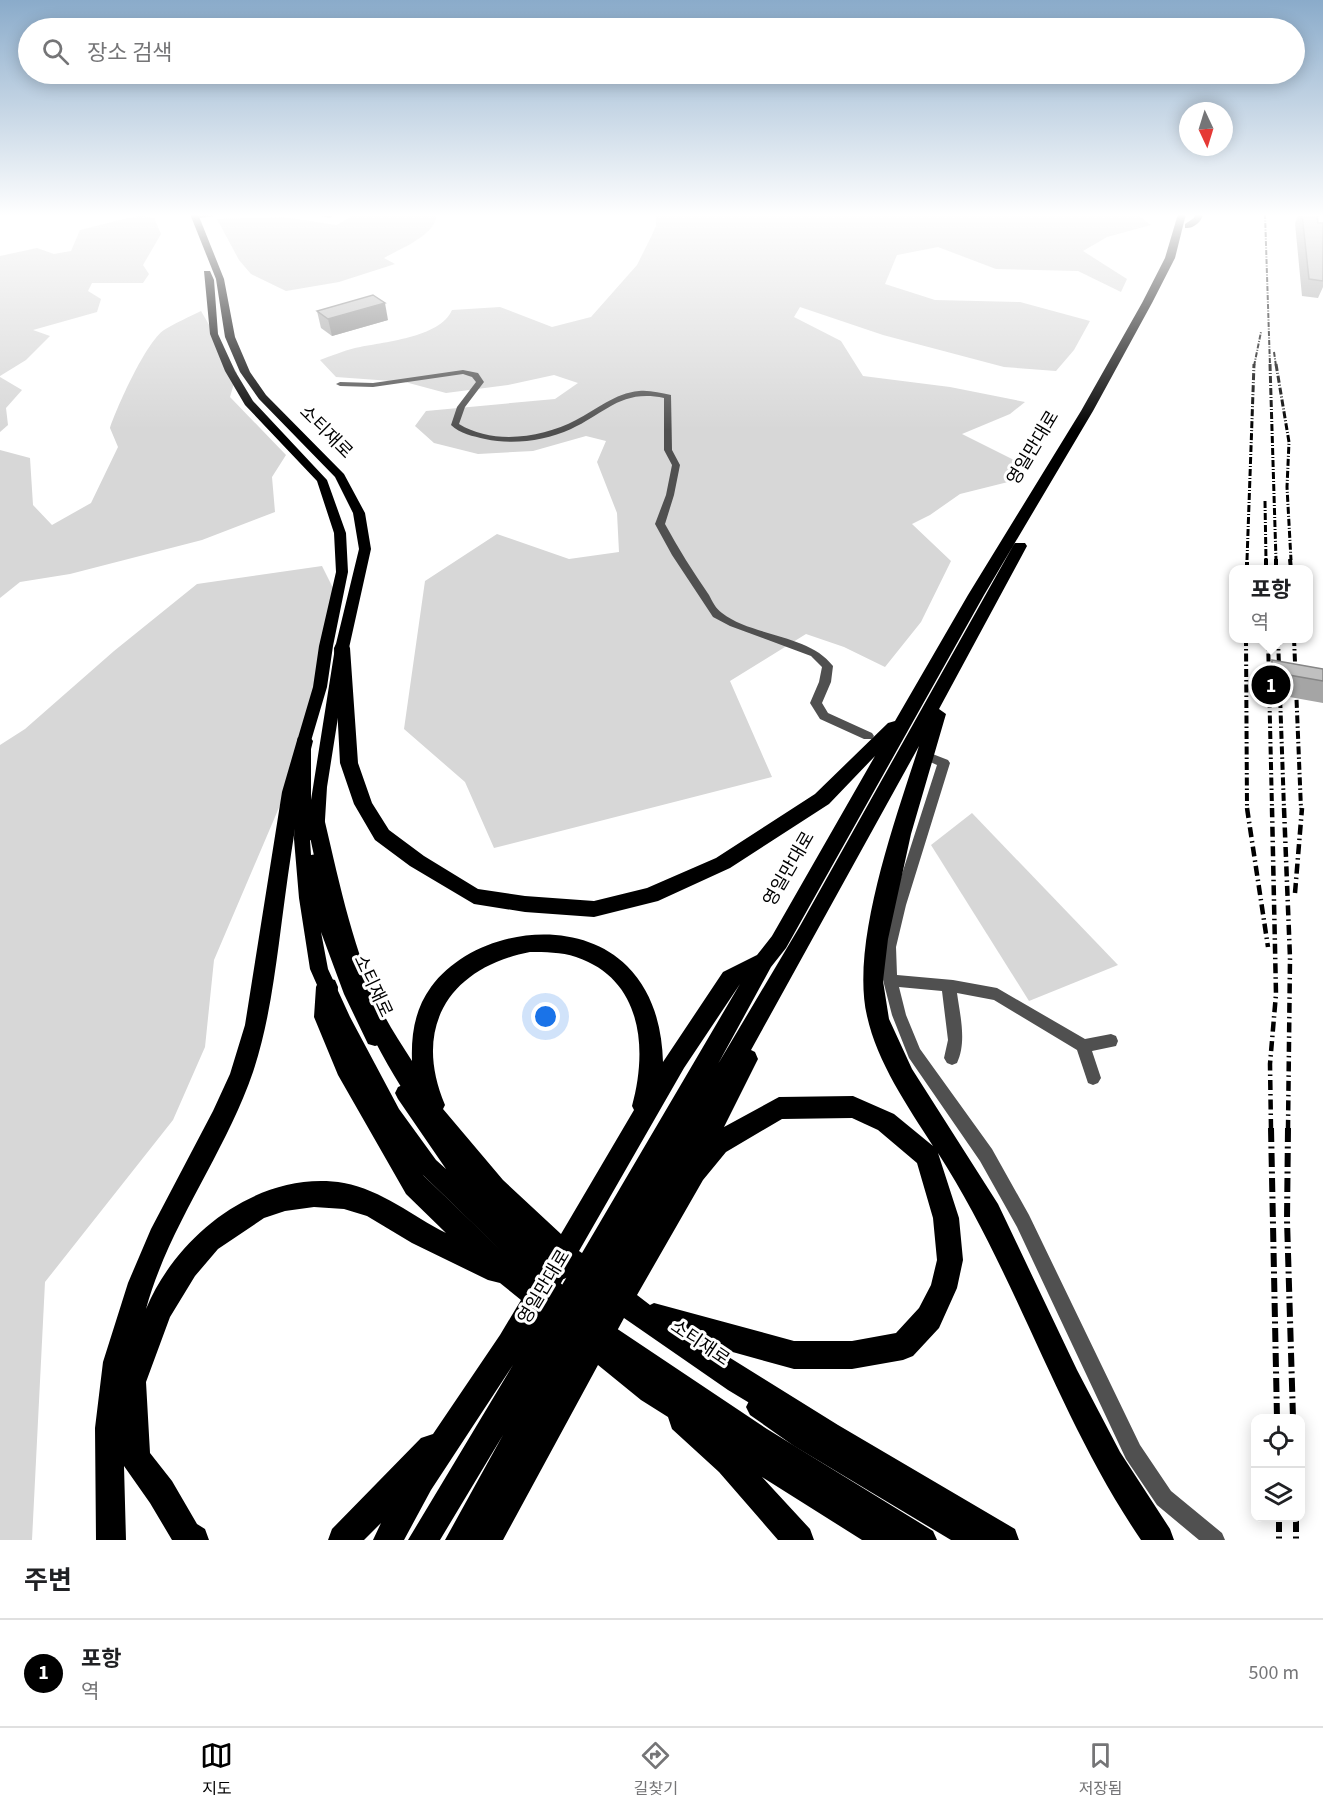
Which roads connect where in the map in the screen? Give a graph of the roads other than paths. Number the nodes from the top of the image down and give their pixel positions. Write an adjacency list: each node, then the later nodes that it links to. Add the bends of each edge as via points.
1 (210, 286): 10 (main road, 소티재로, via 214,334 230,371 249,403 322,480 340,532 342,572 320,687)
2 (221, 286): 6 (main road, 소티재로, via 230,337 245,372 262,397 340,476 359,513 365,549)
3 (1156, 286): 8 (highway, 영일만대로)
4 (1166, 286): 7 (highway, 영일만대로)
5 (340, 384): 9 (street, via 373,385 463,372 475,375 480,382 464,401 454,425 465,432 500,440 545,435 568,427 630,393 650,391 668,397 668,450 676,465 660,524 712,610 734,624 815,654 828,666 816,703 824,716)
6 (342, 648): 8 (highway, via 349,763 363,804 382,835 474,896 525,904 594,909 651,895 723,863 822,799); 12 (main road, 소티재로)
7 (947, 681): 14 (highway, 영일만대로); 45 (highway, via 897,846 873,962 873,994 898,1065 988,1212 1085,1418 1117,1479)
8 (914, 706): 13 (highway, 영일만대로)
9 (868, 736)
10 (304, 741): 17 (main road, 소티재로, via 302,839 307,898 319,969); 32 (highway, via 291,792 256,1025 241,1074 221,1119 142,1281 117,1362 108,1428)
11 (930, 757): 15 (street, via 944,763 898,905 889,947)
12 (316, 822): 22 (highway, via 353,967 405,1074); 43 (main road, 소티재로, via 321,893 338,963 358,1008 406,1095 442,1149 498,1214 548,1259 674,1351 803,1437)
13 (764, 961): 23 (highway, via 731,978); 25 (highway, 영일만대로)
14 (788, 962): 24 (highway, via 760,1033 716,1116); 25 (highway, 영일만대로)
15 (890, 980): 16 (street); 46 (street, via 914,1053 986,1155 1023,1221 1133,1452 1164,1498)
16 (949, 986): 19 (street, via 997,994); 20 (street, via 955,1040)
17 (327, 987): 26 (highway, via 325,1017 346,1068 415,1185); 42 (main road, 소티재로, via 392,1116 429,1167 505,1239 546,1287 697,1397)
18 (1111, 1041): 19 (street)
19 (1083, 1046): 21 (street)
20 (952, 1059)
21 (1093, 1078)
22 (442, 1126): 23 (highway, via 430,1098 423,1063 423,1036 431,1004 440,991 487,953 534,942 584,950 604,961 634,990 649,1027 652,1058); 27 (highway, via 536,1233)
23 (638, 1126): 28 (highway, via 601,1192)
24 (694, 1171): 25 (highway); 27 (highway, via 717,1144 779,1108 853,1107 886,1122 927,1156 946,1218 950,1260 944,1288 929,1318 903,1346 852,1355 794,1355)
25 (644, 1212): 28 (highway); 28 (highway, 영일만대로)
26 (520, 1282): 29 (highway); 33 (highway, via 421,1234 374,1205 344,1197 314,1194 285,1198 257,1208 209,1240 159,1309 132,1382 136,1458 186,1535)
27 (639, 1312): 44 (highway, via 713,1364)
28 (539, 1371): 30 (highway); 31 (highway); 36 (highway, 영일만대로); 37 (highway, 영일만대로)
29 (636, 1377): 40 (highway, via 729,1462); 41 (highway)
30 (463, 1414): 34 (highway); 35 (highway, via 420,1479)
31 (505, 1503): 38 (highway); 39 (highway)
32 (111, 1540)
33 (194, 1540)
34 (343, 1540)
35 (388, 1540)
36 (423, 1540)
37 (460, 1540)
38 (486, 1540)
39 (493, 1540)
40 (799, 1540)
41 (890, 1540)
42 (924, 1540)
43 (975, 1540)
44 (1004, 1540)
45 (1158, 1540)
46 (1215, 1540)

